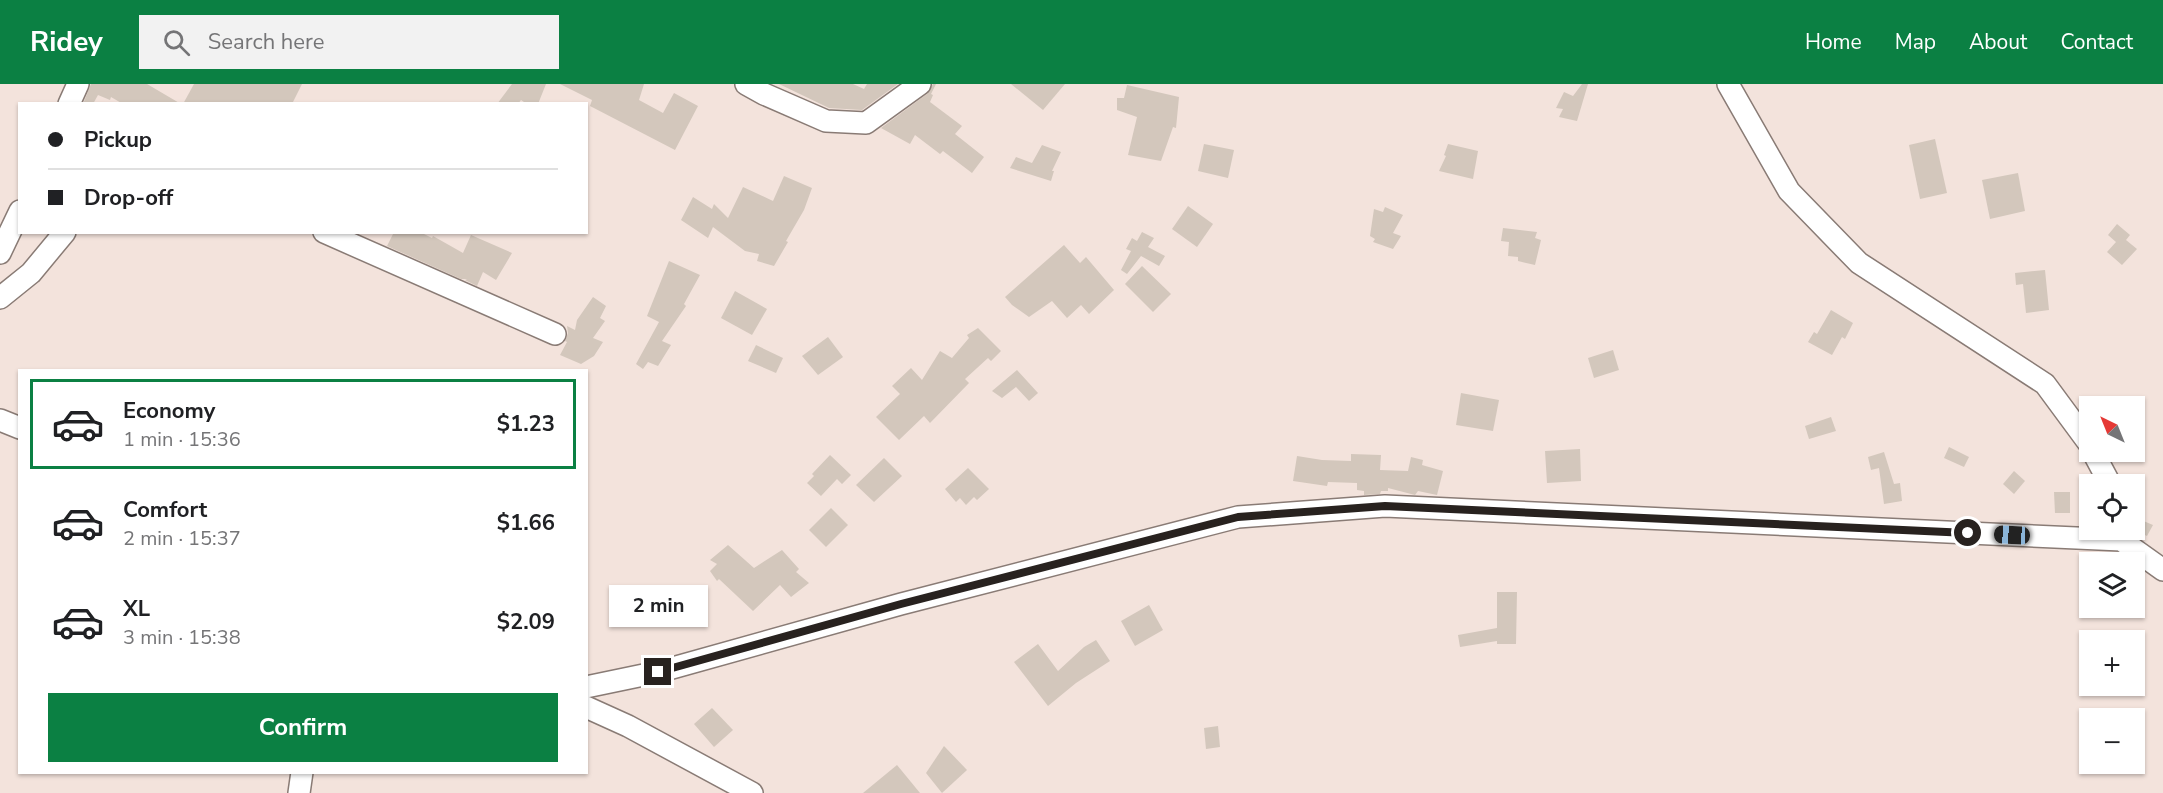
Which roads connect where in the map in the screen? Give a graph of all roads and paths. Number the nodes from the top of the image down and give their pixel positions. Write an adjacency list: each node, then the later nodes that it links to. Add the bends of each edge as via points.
1 (78, 84): 5 (street)
2 (746, 84): 3 (street, via 826,121 866,123)
3 (920, 84)
4 (1728, 84): 14 (street, via 1789,191 1859,262 2045,384)
5 (70, 102)
6 (18, 215): 9 (street)
7 (63, 234): 10 (street, via 31,273)
8 (329, 234): 11 (street)
9 (0, 253)
10 (0, 298)
11 (555, 334)
12 (0, 420): 13 (street)
13 (18, 427)
14 (2079, 430)
15 (2079, 533): 18 (street, via 1385,506 1238,517 658,672)
16 (2127, 540): 17 (street)
17 (2163, 570)
18 (588, 687)
19 (588, 707): 22 (street)
20 (302, 774): 21 (street)
21 (299, 793)
22 (752, 793)

